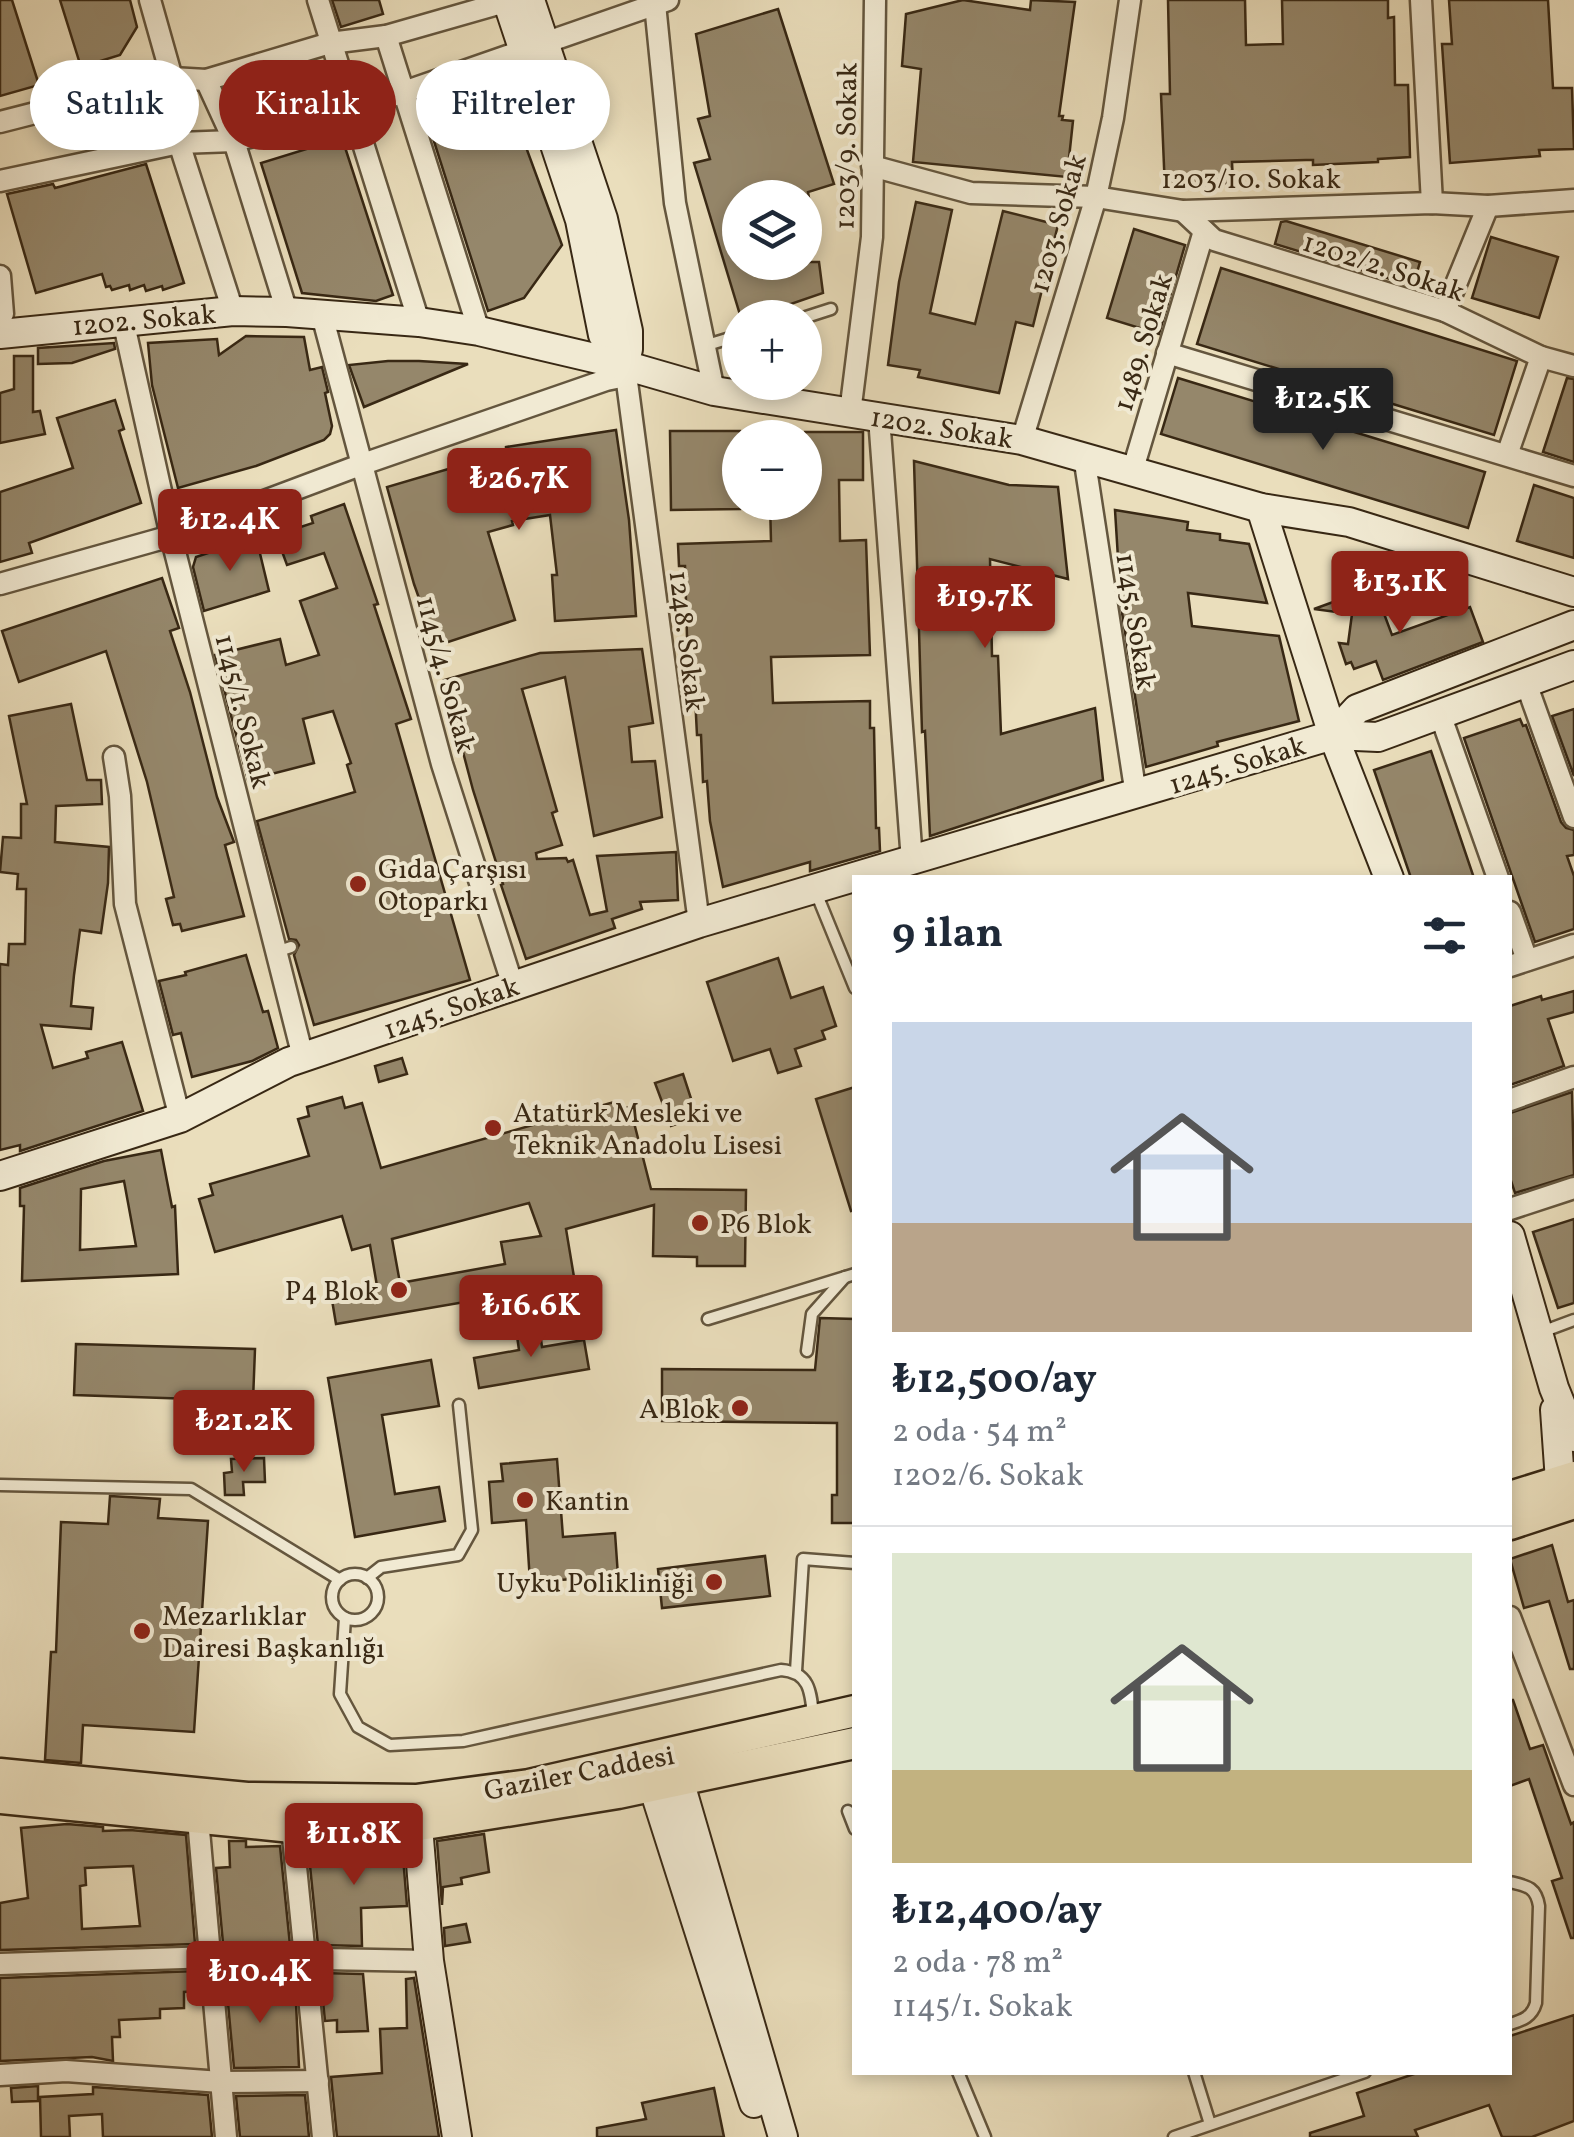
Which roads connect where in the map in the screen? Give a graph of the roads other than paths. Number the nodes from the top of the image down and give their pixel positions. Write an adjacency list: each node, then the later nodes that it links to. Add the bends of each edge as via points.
1 (150, 0): 12 (street)
2 (318, 0): 10 (street)
3 (508, 0): 9 (street); 11 (street)
4 (530, 0): 11 (street)
5 (876, 0): 25 (street, 1203/9. Sokak)
6 (1422, 0): 29 (street)
7 (661, 2): 11 (street); 45 (street, via 675,203)
8 (1127, 6): 27 (street, 1203. Sokak)
9 (386, 36): 10 (street); 16 (street)
10 (330, 43): 13 (street); 15 (street)
11 (534, 47): 16 (street); 49 (street, via 603,219 628,330)
12 (167, 60)
13 (336, 60)
14 (199, 80): 15 (street)
15 (206, 80): 18 (street)
16 (402, 94): 17 (street); 43 (street)
17 (396, 96)
18 (219, 108)
19 (30, 114): 20 (street)
20 (0, 122)
21 (146, 150): 26 (street)
22 (181, 150): 36 (street)
23 (237, 150): 37 (street)
24 (365, 150): 41 (street)
25 (872, 166): 27 (street, 1203/10. Sokak, via 972,192); 51 (street, 1203/9. Sokak, via 872,237)
26 (0, 181)
27 (1096, 197): 31 (street, 1203/10. Sokak); 53 (street, 1203. Sokak)
28 (1574, 200): 30 (street, 1203/10. Sokak)
29 (1432, 203): 30 (street, 1203/10. Sokak); 31 (street, 1203/10. Sokak)
30 (1488, 206): 35 (street)
31 (1183, 212): 32 (street, 1202/2. Sokak)
32 (1204, 230): 35 (street, 1202/2. Sokak, via 1214,240); 46 (street, 1489. Sokak)
33 (0, 276): 42 (street)
34 (831, 309): 38 (lane)
35 (1445, 311): 47 (street, 1202/2. Sokak)
36 (233, 312): 37 (street, 1202. Sokak); 40 (street, 1202. Sokak)
37 (287, 312): 39 (street, 1202. Sokak)
38 (822, 312)
39 (322, 315): 41 (street, 1202. Sokak); 56 (street, 1145/4. Sokak)
40 (123, 320): 42 (street, 1202. Sokak); 60 (street, 1145/1. Sokak)
41 (420, 322): 43 (street, 1202. Sokak)
42 (1, 324)
43 (479, 331): 49 (street, 1202. Sokak)
44 (722, 340): 45 (lane)
45 (704, 346): 50 (street)
46 (1168, 352): 55 (street); 57 (street, 1489. Sokak)
47 (1540, 357): 48 (street, 1202/2. Sokak); 55 (street)
48 (1574, 366)
49 (625, 367): 50 (street, 1202. Sokak); 56 (street, via 606,380); 77 (street, 1248. Sokak)
50 (714, 391): 51 (street, 1202. Sokak)
51 (850, 412): 52 (street, 1202. Sokak)
52 (879, 417): 53 (street, 1202. Sokak); 71 (street)
53 (1022, 440): 54 (street, 1202. Sokak)
54 (1084, 456): 57 (street, 1202. Sokak); 69 (street, 1145. Sokak)
55 (1507, 456): 58 (street)
56 (363, 464): 60 (street); 82 (street, 1145/4. Sokak, via 442,764)
57 (1133, 469): 59 (street, 1202. Sokak)
58 (1574, 476)
59 (1262, 508): 62 (street, 1202. Sokak, via 1350,522); 67 (street)
60 (171, 536): 61 (street); 83 (street, 1145/1. Sokak, via 284,950)
61 (0, 584)
62 (1574, 592)
63 (1574, 625): 67 (street, via 1357,709)
64 (1574, 665): 65 (street)
65 (1526, 683): 66 (street); 70 (street)
66 (1440, 714): 67 (street, via 1378,737); 74 (street)
67 (1333, 735): 69 (street, 1245. Sokak); 73 (street)
68 (114, 757): 86 (street, via 125,904)
69 (1136, 795): 71 (street, 1245. Sokak)
70 (1574, 816)
71 (912, 861): 72 (street, 1245. Sokak)
72 (865, 875)
73 (1388, 875)
74 (1497, 875)
75 (852, 879): 76 (street, 1245. Sokak)
76 (814, 890): 77 (street, 1245. Sokak); 81 (lane)
77 (698, 924): 82 (street, 1245. Sokak)
78 (1512, 925): 80 (street)
79 (1574, 945): 80 (street)
80 (1518, 963)
81 (852, 981)
82 (514, 986): 83 (street, 1245. Sokak)
83 (303, 1057): 86 (street, 1245. Sokak)
84 (1574, 1076): 85 (street)
85 (1512, 1099)
86 (180, 1118): 87 (street, 1245. Sokak)
87 (0, 1176)
88 (1574, 1188): 89 (street)
89 (1512, 1208)
90 (1512, 1243): 94 (street)
91 (850, 1275): 92 (lane); 95 (lane, via 812,1314)
92 (708, 1319)
93 (1574, 1320): 94 (lane)
94 (1538, 1333): 96 (street)
95 (807, 1352)
96 (1554, 1388): 98 (street); 100 (street)
97 (459, 1405): 104 (lane, via 472,1530 458,1555 380,1567)
98 (1574, 1437)
99 (0, 1485): 105 (lane, via 191,1489)
100 (1570, 1487): 101 (main road); 102 (main road)
101 (1512, 1496)
102 (1512, 1523)
103 (852, 1563): 108 (lane, via 803,1558)
104 (368, 1578): 105 (lane); 106 (lane, via 376,1590 373,1611 360,1620)
105 (340, 1580): 106 (lane, via 332,1599)
106 (344, 1618): 108 (lane, via 340,1694 358,1727 390,1745 463,1741)
107 (1512, 1622): 115 (street)
108 (796, 1672): 111 (lane, via 809,1690)
109 (852, 1713): 111 (main road, Gaziler Caddesi)
110 (852, 1714): 113 (main road, via 828,1730)
111 (813, 1722): 113 (main road, Gaziler Caddesi)
112 (852, 1743): 113 (main road, Gaziler Caddesi)
113 (659, 1773): 117 (main road, Gaziler Caddesi); 137 (street); 138 (street)
114 (2, 1778): 117 (main road, Gaziler Caddesi); 118 (main road, Gaziler Caddesi)
115 (1574, 1783)
116 (848, 1811): 119 (lane)
117 (417, 1813): 120 (main road, Gaziler Caddesi); 124 (street)
118 (198, 1820): 120 (main road, Gaziler Caddesi); 122 (street)
119 (852, 1821)
120 (292, 1827): 123 (street)
121 (1512, 1882): 126 (lane, via 1530,1887 1539,1906 1534,2012)
122 (212, 1957): 123 (street); 125 (street); 132 (street)
123 (304, 1957): 124 (street); 131 (street)
124 (428, 1961): 136 (street)
125 (0, 1964)
126 (1512, 2023)
127 (0, 2075): 132 (street, via 66,2071)
128 (959, 2075): 139 (lane)
129 (1195, 2075): 133 (lane)
130 (1356, 2075): 133 (lane)
131 (318, 2081): 132 (street); 135 (street)
132 (221, 2082): 134 (street)
133 (1210, 2124): 140 (lane)
134 (226, 2137)
135 (323, 2137)
136 (457, 2137)
137 (764, 2137)
138 (783, 2137)
139 (985, 2137)
140 (1174, 2137)

